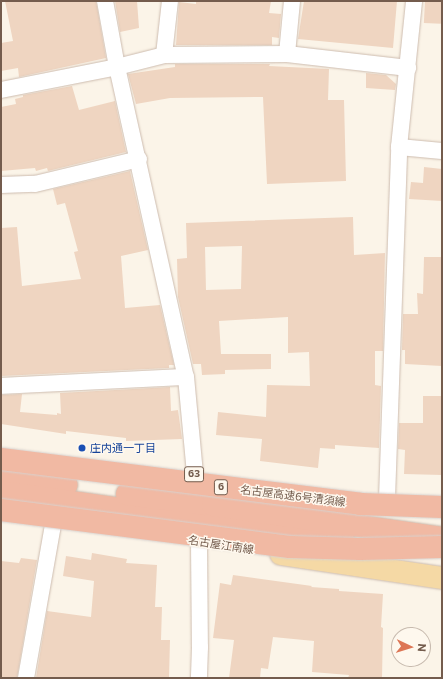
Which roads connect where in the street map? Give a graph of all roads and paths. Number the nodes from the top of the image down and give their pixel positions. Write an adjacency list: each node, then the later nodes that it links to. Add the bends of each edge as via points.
1 (105, 1): 7 (street)
2 (170, 1): 6 (street)
3 (292, 1): 5 (street)
4 (414, 1): 8 (street)
5 (287, 54): 6 (street); 8 (street)
6 (164, 55): 7 (street)
7 (117, 67): 9 (street); 12 (street)
8 (408, 68): 10 (street)
9 (1, 90)
10 (399, 147): 11 (street); 21 (street)
11 (442, 151)
12 (138, 159): 13 (street, via 35,184); 14 (street)
13 (1, 185)
14 (186, 377): 15 (street); 18 (street)
15 (1, 386)
16 (1, 451): 18 (main road, 63)
17 (1, 459): 22 (highway, 名古屋高速6号清須線 / 6, bridge, via 360,504)
18 (195, 474): 21 (main road, 63, via 296,489)
19 (1, 476): 25 (highway, via 213,505)
20 (1, 492): 25 (highway)
21 (387, 498): 22 (main road, 63)
22 (442, 508)
23 (1, 511): 24 (main road, 名古屋江南線); 28 (highway, bridge, via 290,547)
24 (54, 519): 27 (main road, 名古屋江南線); 31 (street)
25 (330, 531): 26 (highway); 29 (highway)
26 (442, 538)
27 (199, 542): 30 (main road, 名古屋江南線); 32 (street)
28 (442, 547)
29 (442, 554)
30 (442, 578)
31 (26, 678)
32 (199, 678)

